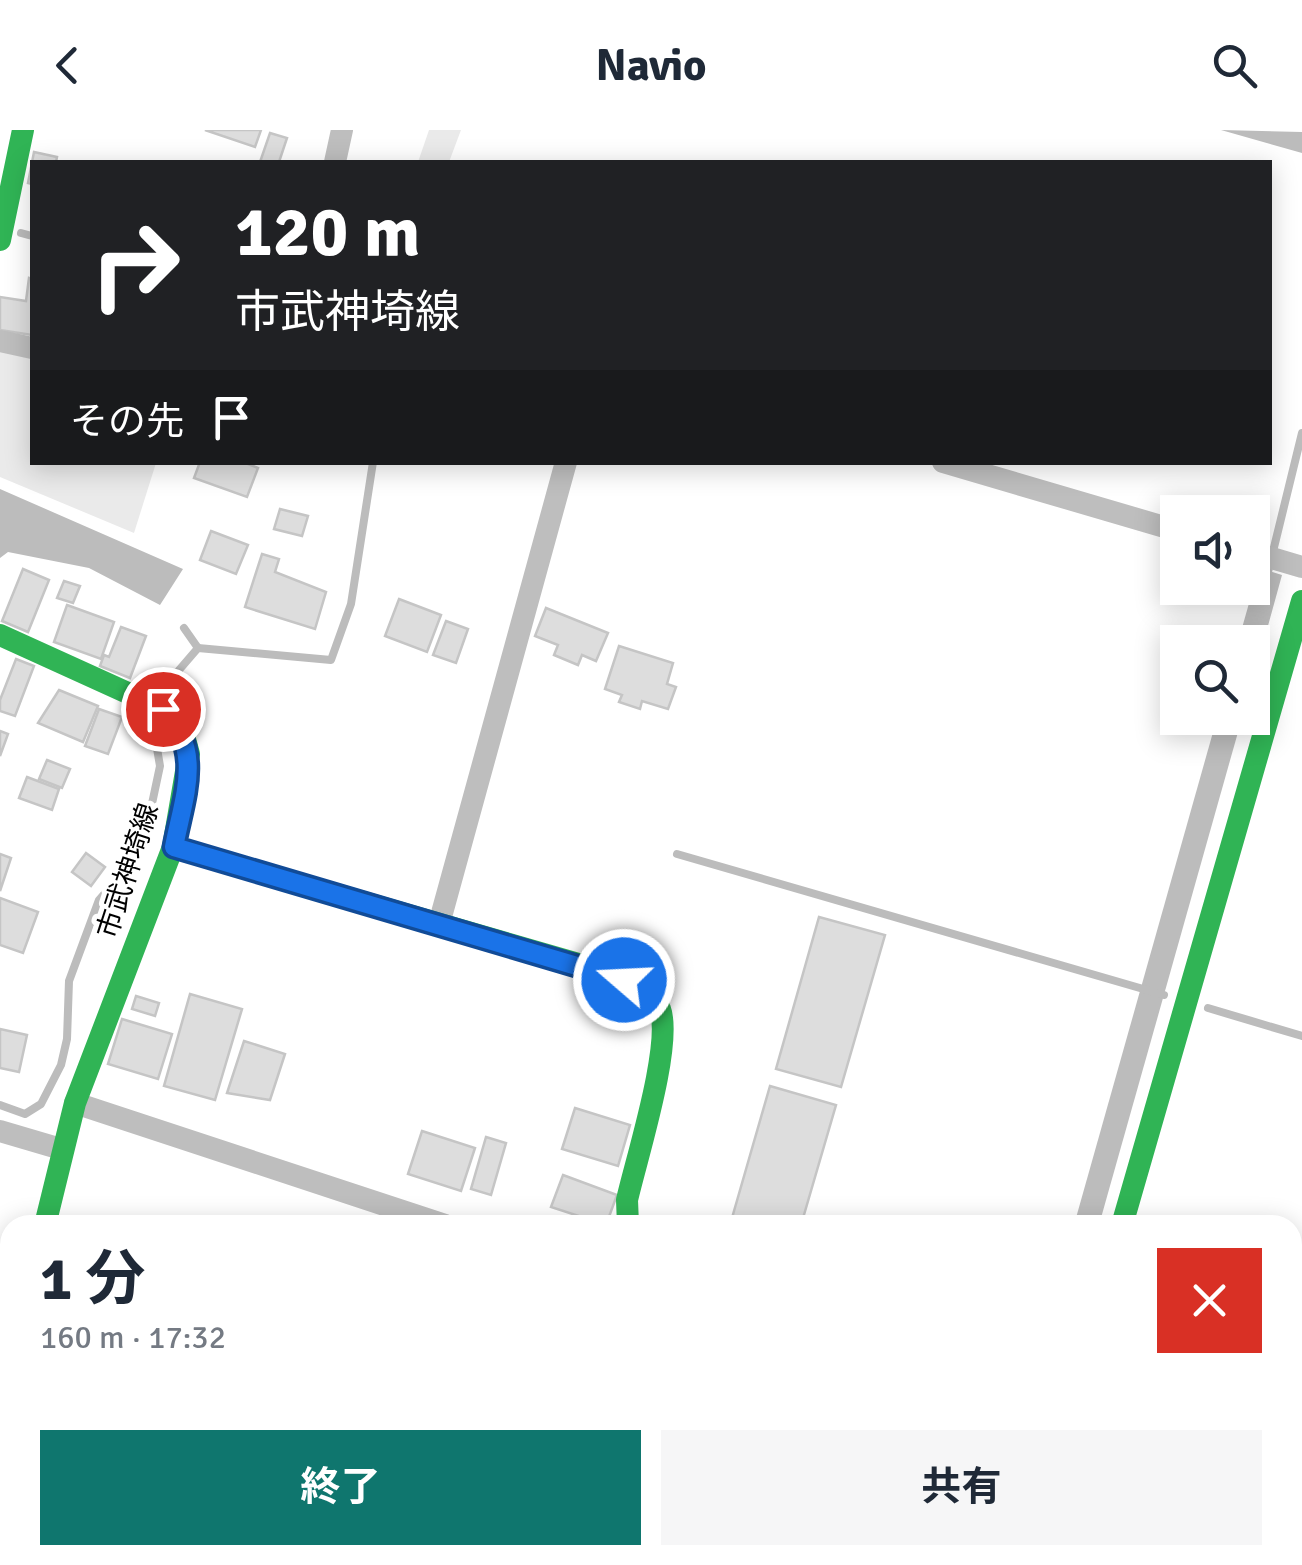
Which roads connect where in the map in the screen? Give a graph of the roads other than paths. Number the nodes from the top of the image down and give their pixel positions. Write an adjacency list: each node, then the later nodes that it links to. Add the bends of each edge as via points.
1 (23, 130): 4 (street)
2 (342, 130): 3 (street)
3 (335, 160)
4 (21, 209): 5 (street)
5 (0, 240)
6 (0, 341): 7 (street)
7 (30, 348)
8 (565, 465): 16 (street)
9 (953, 465): 10 (street)
10 (1160, 526)
11 (1270, 558): 12 (street)
12 (1299, 566)
13 (1302, 601): 23 (street)
14 (0, 635): 15 (street, 市武神埼線, via 163,709 182,728 189,754)
15 (174, 847): 16 (street); 17 (street, 市武神埼線)
16 (439, 924): 22 (street, via 603,971 645,988 662,1011)
17 (75, 1103): 19 (street, 市武神埼線); 21 (street)
18 (0, 1131): 19 (street)
19 (61, 1148): 20 (street, 市武神埼線)
20 (46, 1215)
21 (415, 1215)
22 (628, 1215)
23 (1125, 1215)

